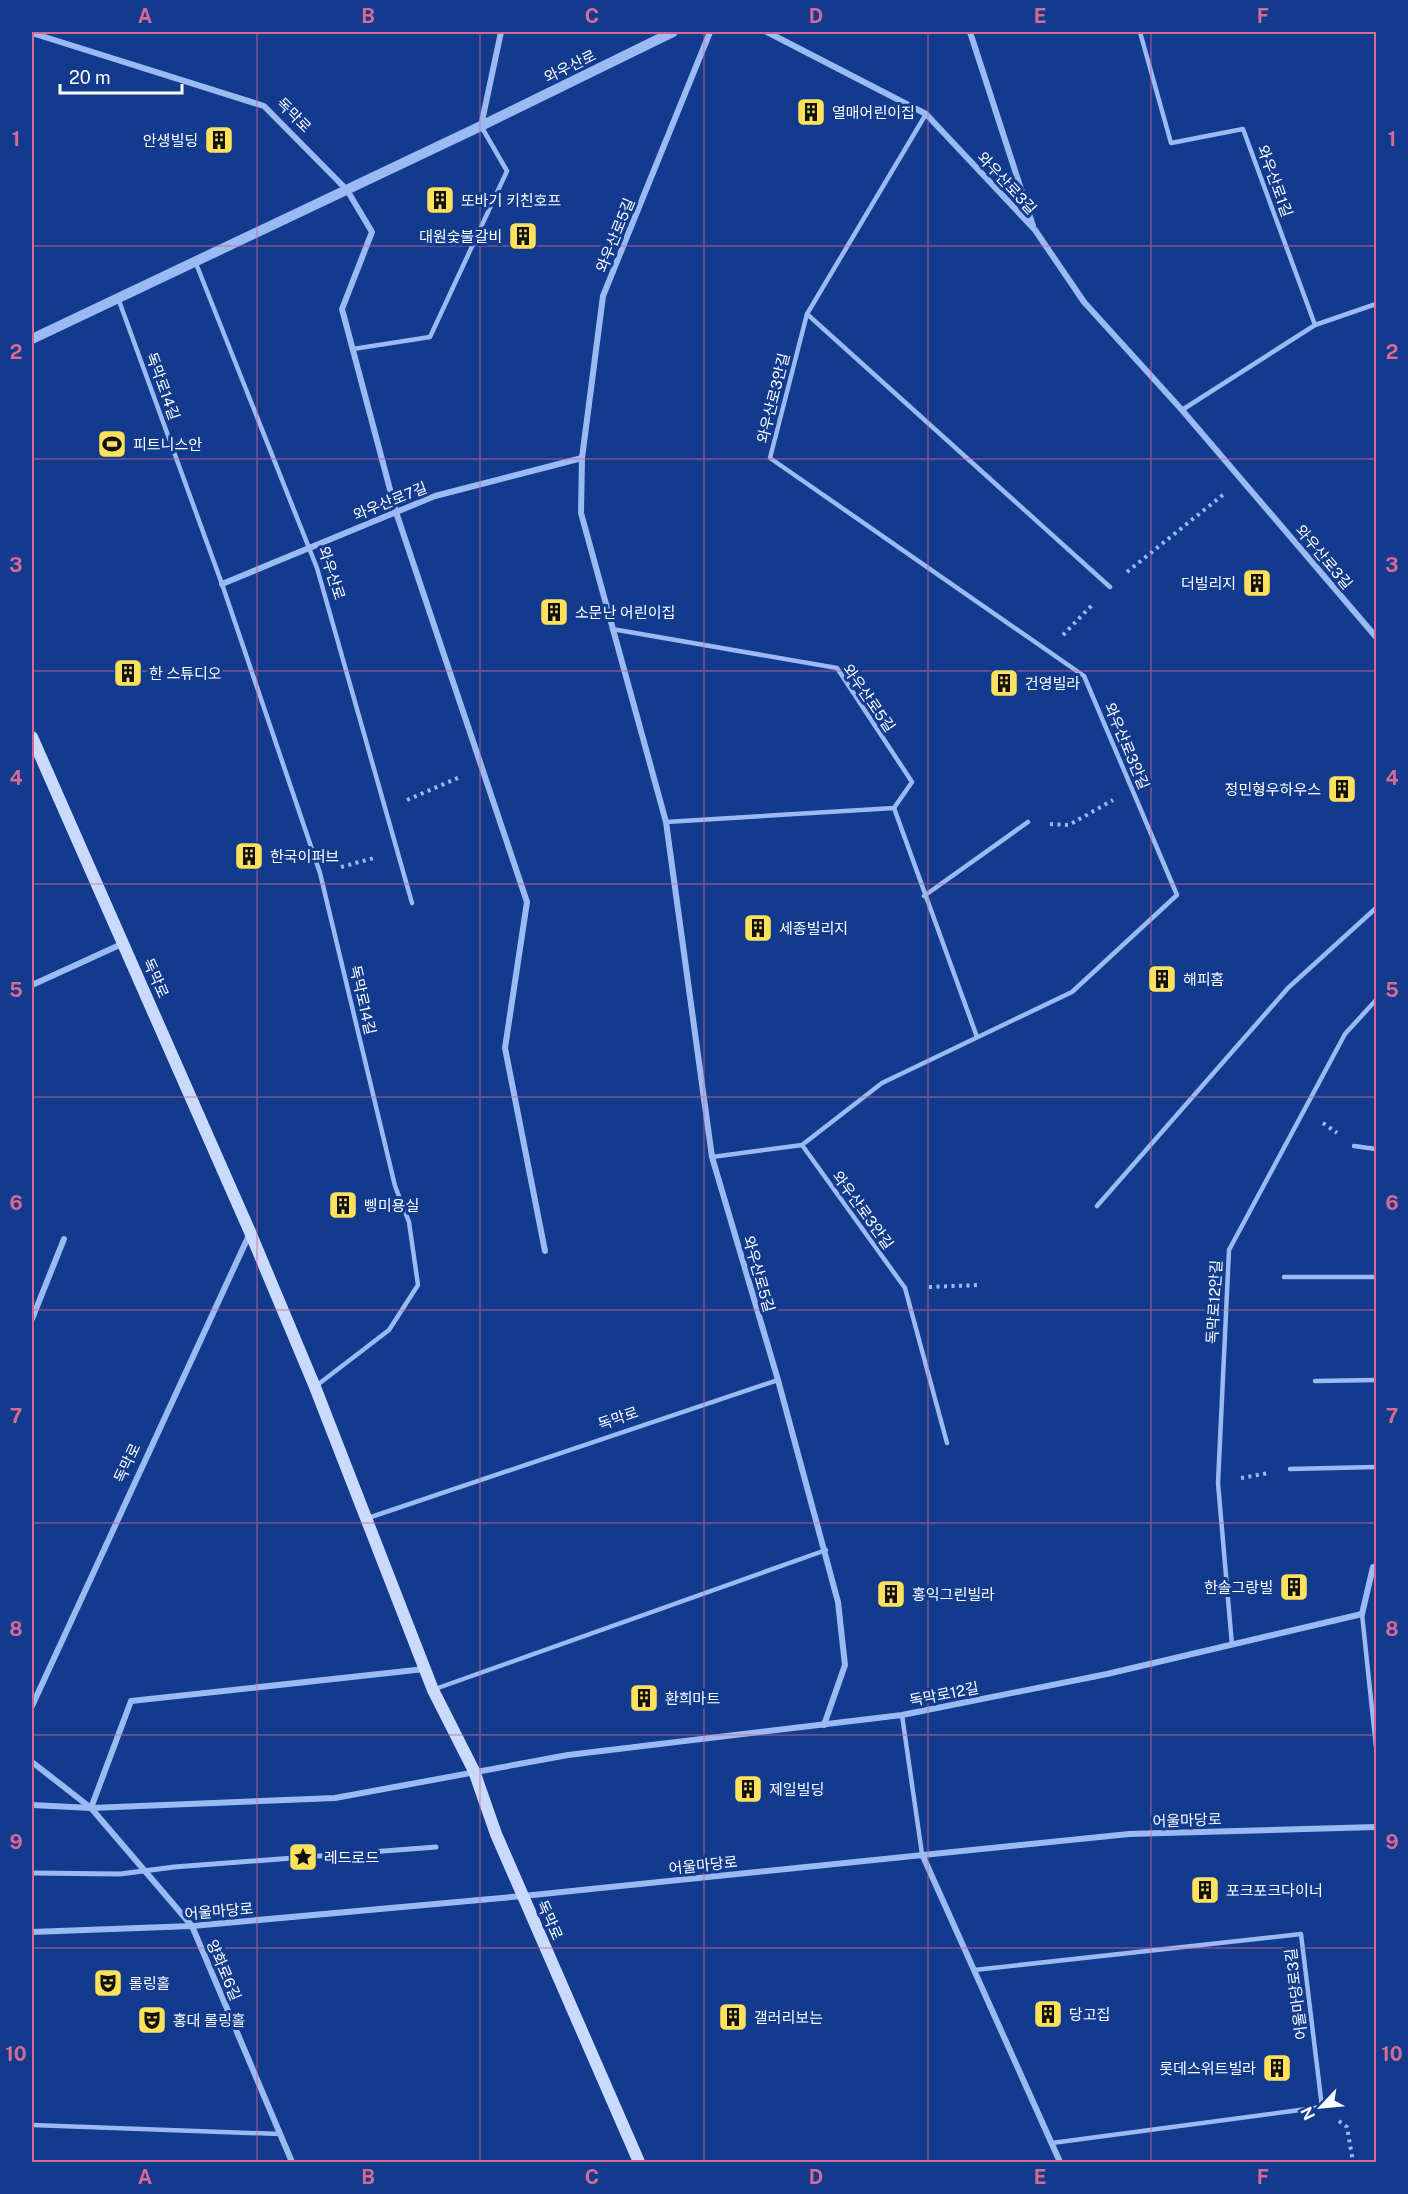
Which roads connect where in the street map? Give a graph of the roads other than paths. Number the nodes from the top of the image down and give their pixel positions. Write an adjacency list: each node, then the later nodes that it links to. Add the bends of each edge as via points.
1 (501, 32): 9 (street)
2 (673, 32): 9 (street, 와우산로)
3 (710, 32): 20 (street, 와우산로5길, via 603,296)
4 (766, 32): 8 (street, 와우산로3길)
5 (970, 32): 11 (street)
6 (1140, 32): 16 (lane, 와우산로1길, via 1171,143 1243,129)
7 (32, 33): 10 (street, 독막로, via 264,106)
8 (926, 114): 11 (street, 와우산로3길); 15 (lane, 와우산로3안길)
9 (481, 126): 10 (street, 와우산로); 18 (lane, via 507,171 430,337)
10 (347, 190): 12 (street, 와우산로); 18 (street, 독막로, via 372,232 342,309)
11 (1035, 230): 19 (street, 와우산로3길, via 1084,302)
12 (195, 261): 13 (street, 와우산로); 22 (lane, 와우산로)
13 (118, 298): 17 (street, 와우산로); 23 (lane, 독막로14길)
14 (1376, 303): 16 (lane)
15 (807, 314): 24 (lane); 37 (lane, 와우산로3안길, via 770,458 1084,676 1177,895 1072,992)
16 (1315, 325): 19 (lane)
17 (32, 339)
18 (353, 350): 21 (street)
19 (1182, 410): 26 (street, 와우산로3길)
20 (582, 459): 21 (street, 와우산로7길, via 435,496); 25 (street, 와우산로5길, via 580,513)
21 (396, 512): 22 (street, 와우산로7길); 45 (street, via 527,902 505,1048)
22 (309, 547): 23 (street); 32 (lane, 와우산로)
23 (222, 584): 52 (lane, 독막로14길, via 320,873 395,1186 409,1222 418,1285 389,1330)
24 (1110, 587)
25 (612, 629): 28 (lane, 와우산로5길, via 837,668 912,782); 29 (street, 와우산로5길)
26 (1377, 638)
27 (32, 737): 34 (main road, 독막로)
28 (894, 808): 29 (lane); 31 (lane)
29 (666, 822): 41 (street, 와우산로5길)
30 (1028, 822): 31 (lane)
31 (924, 896): 37 (lane)
32 (412, 903)
33 (1377, 908): 42 (lane, via 1288,988)
34 (124, 943): 35 (street); 43 (main road, 독막로)
35 (32, 985)
36 (1377, 1000): 60 (lane, 독막로12안길, via 1345,1034 1229,1250 1218,1482)
37 (977, 1037): 38 (lane, 와우산로3안길, via 882,1083)
38 (802, 1145): 41 (lane); 53 (lane, 와우산로3안길, via 905,1288)
39 (1354, 1146): 40 (lane)
40 (1377, 1149)
41 (712, 1157): 49 (street, 와우산로5길)
42 (1097, 1206)
43 (250, 1232): 52 (main road, 독막로); 63 (street, 독막로)
44 (64, 1239): 48 (street)
45 (545, 1251)
46 (1284, 1277): 47 (lane)
47 (1377, 1277)
48 (32, 1319)
49 (778, 1380): 56 (lane, 독막로); 57 (street, 와우산로5길)
50 (1377, 1380): 51 (lane)
51 (1315, 1381)
52 (315, 1387): 56 (main road, 독막로)
53 (947, 1443)
54 (1377, 1467): 55 (lane)
55 (1290, 1469)
56 (365, 1519): 61 (main road, 독막로)
57 (826, 1551): 62 (lane); 65 (street, 와우산로5길, via 838,1602 845,1665)
58 (1377, 1566): 59 (street, via 1373,1567)
59 (1362, 1614): 60 (street, 독막로12길); 66 (lane)
60 (1232, 1645): 64 (street, 독막로12길)
61 (425, 1669): 62 (main road, 독막로); 70 (street, via 131,1701)
62 (433, 1690): 68 (main road, 독막로)
63 (32, 1706)
64 (902, 1715): 65 (street, 독막로12길); 73 (lane)
65 (824, 1725): 68 (street, 독막로12길, via 568,1755)
66 (1377, 1747)
67 (32, 1762): 70 (street, 양화로6길)
68 (474, 1771): 70 (street, via 335,1798); 76 (main road, 독막로)
69 (32, 1805): 70 (street)
70 (91, 1808): 74 (street, 양화로6길)
71 (1377, 1827): 73 (street, 어울마당로, via 1129,1834)
72 (436, 1847): 74 (street)
73 (922, 1854): 76 (street, 어울마당로); 79 (street)
74 (146, 1872): 75 (street); 77 (street, 양화로6길)
75 (32, 1873)
76 (523, 1896): 77 (street, 어울마당로); 84 (main road, 독막로)
77 (192, 1926): 78 (street, 어울마당로); 81 (street, 양화로6길)
78 (32, 1932)
79 (974, 1970): 82 (street); 82 (lane, 어울마당로3길, via 1301,1934 1322,2108)
80 (32, 2125): 81 (lane)
81 (280, 2134): 83 (street, 양화로6길)
82 (1052, 2143): 85 (street)
83 (291, 2163)
84 (639, 2163)
85 (1060, 2163)

